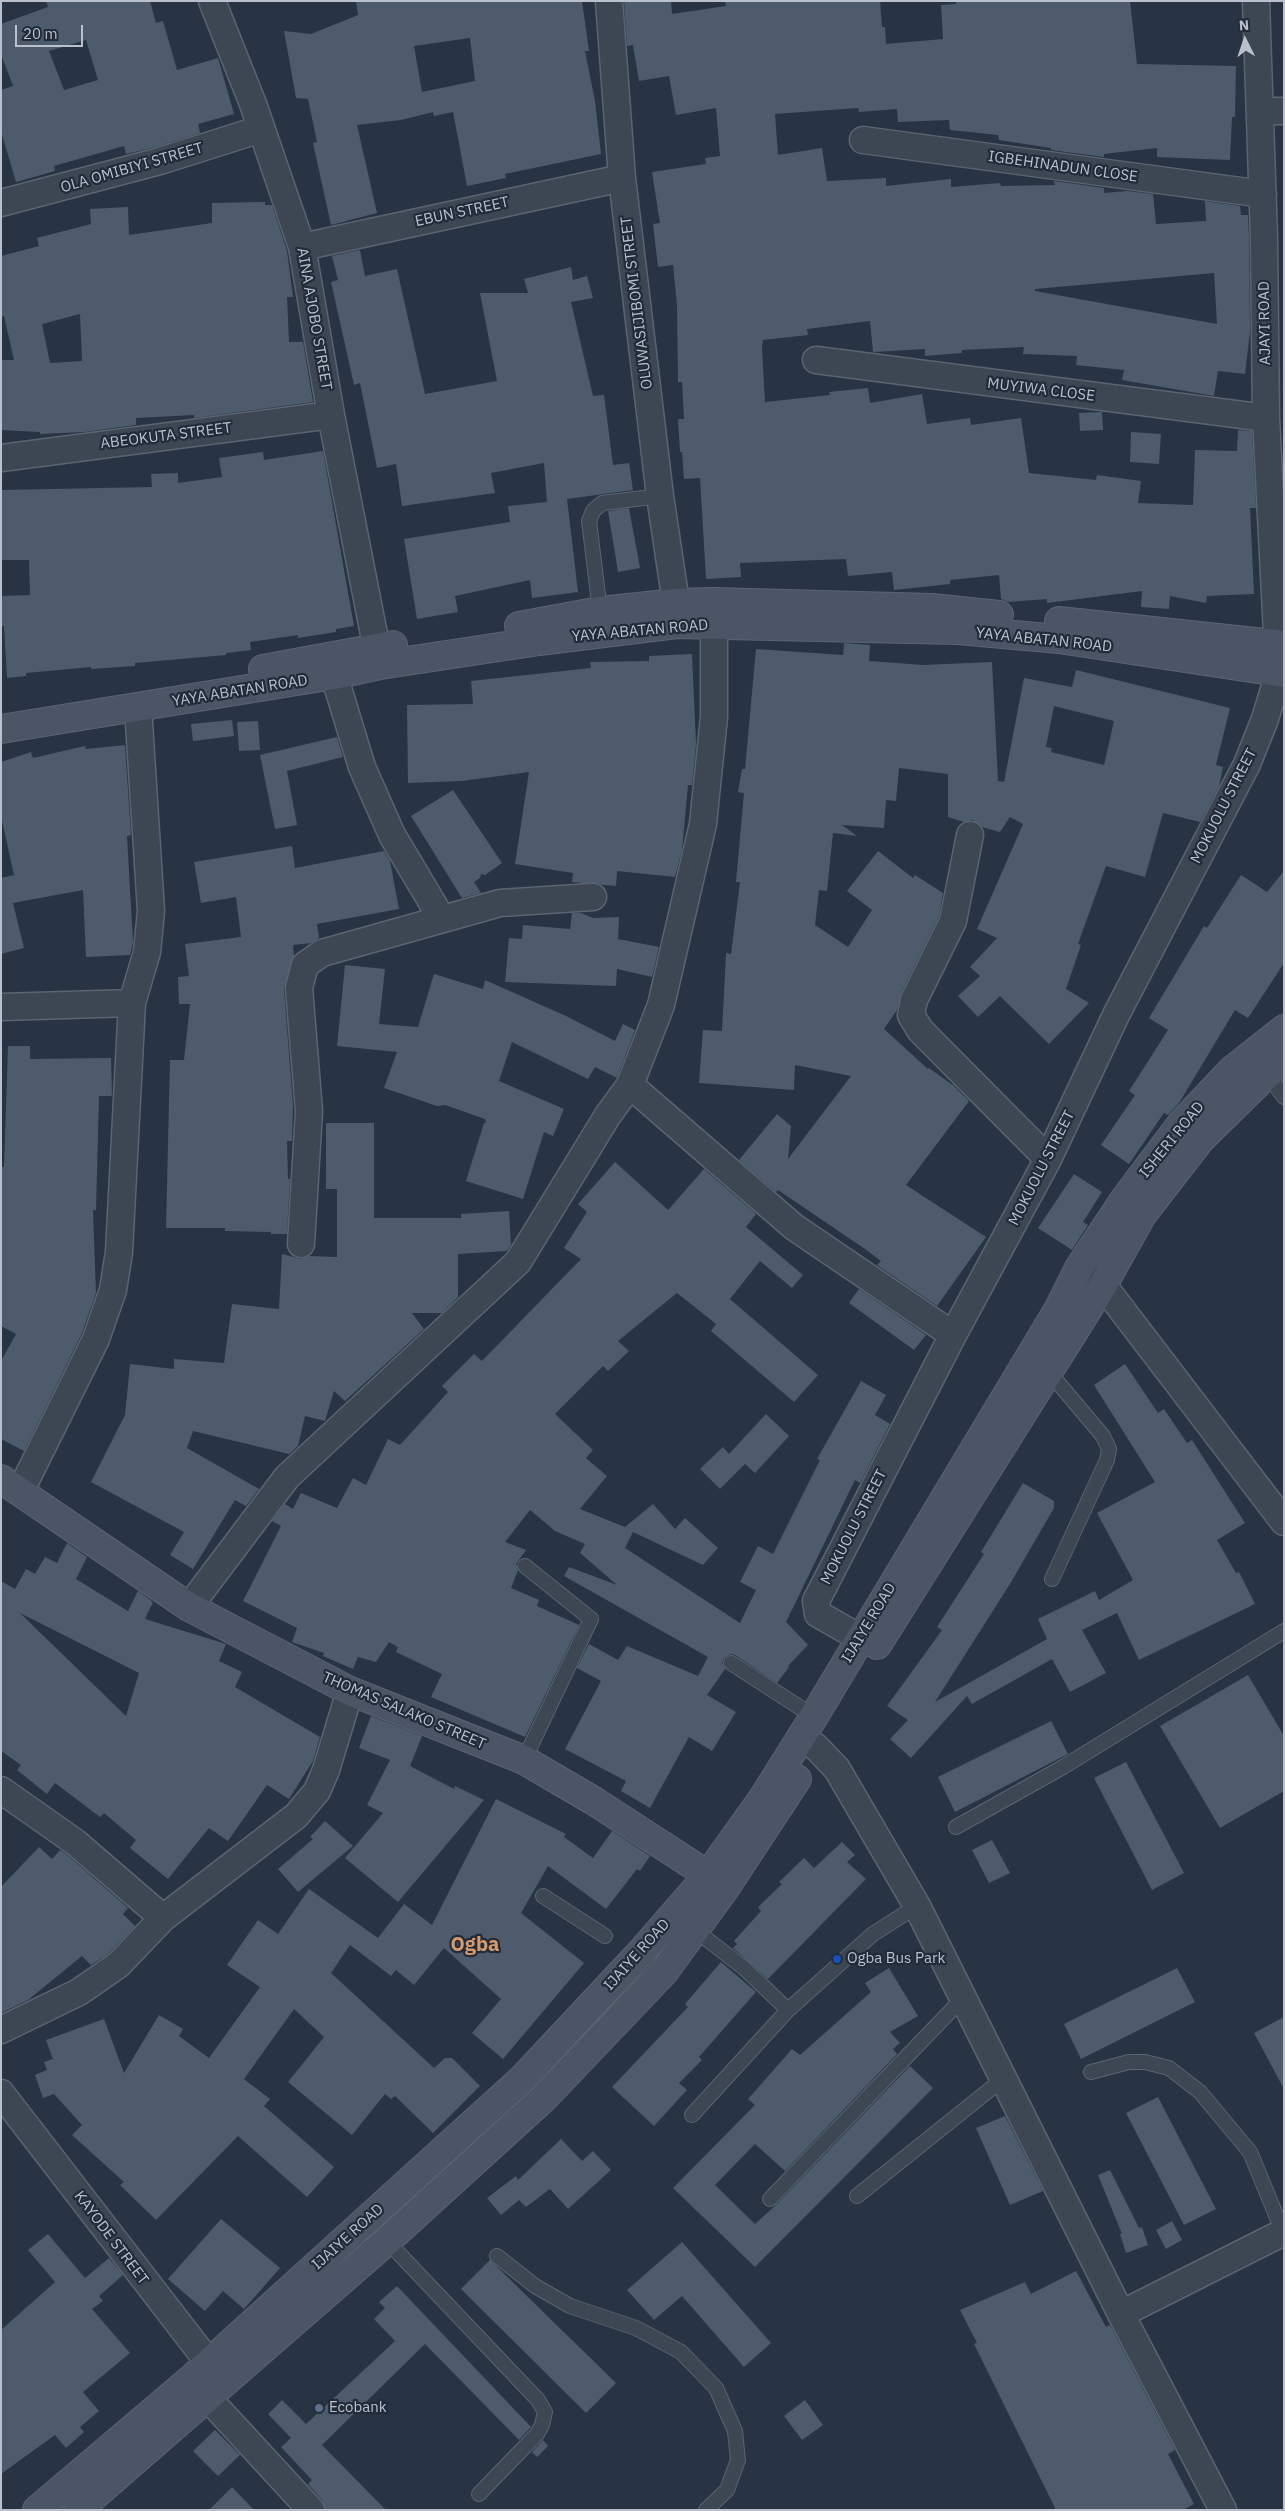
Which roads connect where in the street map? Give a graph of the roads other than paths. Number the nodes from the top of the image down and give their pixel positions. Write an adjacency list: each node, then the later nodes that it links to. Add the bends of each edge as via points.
1 (212, 1): 5 (street, AINA AJOBO STREET)
2 (609, 1): 7 (street, OLUWASIJIBOMI STREET)
3 (1256, 1): 4 (street, AJAYI ROAD)
4 (1272, 111): 8 (street, AJAYI ROAD)
5 (261, 129): 9 (street, OLA OMIBIYI STREET, via 160,161); 11 (street, AINA AJOBO STREET)
6 (863, 140): 8 (street, IGBEHINADUN CLOSE)
7 (622, 178): 11 (street, EBUN STREET); 16 (street, OLUWASIJIBOMI STREET)
8 (1263, 194): 10 (street, AJAYI ROAD)
9 (1, 203)
10 (1274, 238): 14 (street, AJAYI ROAD)
11 (302, 247): 13 (street, AINA AJOBO STREET)
12 (816, 360): 14 (street, MUYIWA CLOSE)
13 (331, 415): 15 (street, ABEOKUTA STREET); 21 (street, AINA AJOBO STREET)
14 (1266, 418): 20 (street, AJAYI ROAD)
15 (1, 458)
16 (660, 496): 17 (lane, via 602,503 593,512 589,521); 18 (street, OLUWASIJIBOMI STREET)
17 (600, 611): 18 (main road, YAYA ABATAN ROAD); 21 (main road, YAYA ABATAN ROAD)
18 (676, 613): 19 (main road, YAYA ABATAN ROAD); 21 (main road, YAYA ABATAN ROAD, via 539,641)
19 (714, 613): 20 (main road, YAYA ABATAN ROAD, via 932,608); 22 (main road, YAYA ABATAN ROAD, via 1059,639); 34 (street, via 714,717 703,824 661,1005)
20 (1280, 644): 22 (street, AJAYI ROAD)
21 (378, 656): 23 (main road, YAYA ABATAN ROAD); 25 (main road, YAYA ABATAN ROAD)
22 (1281, 673): 36 (street, MOKUOLU STREET, via 1247,764 1117,1013)
23 (334, 676): 24 (main road, YAYA ABATAN ROAD); 29 (street, via 365,776 392,835)
24 (138, 708): 26 (main road, YAYA ABATAN ROAD); 30 (street, via 151,911 146,952)
25 (1, 711)
26 (1, 728)
27 (970, 835): 36 (street, via 953,921 914,1000 911,1015 920,1030)
28 (593, 897): 29 (street, via 500,903)
29 (442, 919): 37 (street, via 322,953 305,965 299,988 309,1111)
30 (132, 1003): 31 (street); 42 (street, via 119,1252 113,1290 96,1338)
31 (1, 1007)
32 (1284, 1029): 38 (main road, ISHERI ROAD, via 1231,1071 1181,1124 1124,1200)
33 (1275, 1068): 35 (lane); 39 (main road, ISHERI ROAD, via 1200,1140 1142,1215)
34 (630, 1085): 40 (street, via 794,1227); 46 (street, via 608,1115 518,1262 287,1477)
35 (1284, 1097)
36 (1048, 1159): 40 (street, MOKUOLU STREET)
37 (301, 1244)
38 (1079, 1268): 39 (street); 48 (main road, IJAIYE ROAD, via 1058,1310)
39 (1103, 1285): 41 (main road, IJAIYE ROAD); 43 (street)
40 (952, 1335): 48 (street, MOKUOLU STREET, via 816,1601 818,1614)
41 (1049, 1372): 45 (lane, via 1109,1449 1107,1460); 51 (main road, IJAIYE ROAD, via 858,1675)
42 (10, 1486): 46 (main road, THOMAS SALAKO STREET)
43 (1284, 1522)
44 (525, 1566): 52 (lane, via 591,1619)
45 (1052, 1579)
46 (189, 1607): 50 (main road, THOMAS SALAKO STREET)
47 (1284, 1631): 54 (lane, via 1097,1746)
48 (860, 1638): 51 (main road, IJAIYE ROAD)
49 (731, 1663): 51 (lane)
50 (350, 1691): 52 (main road, THOMAS SALAKO STREET); 58 (street, via 317,1791 296,1816)
51 (810, 1734): 55 (main road, IJAIYE ROAD, via 763,1798); 57 (street, via 837,1769)
52 (524, 1760): 55 (main road, THOMAS SALAKO STREET, via 594,1801)
53 (1, 1790): 58 (street, via 75,1842)
54 (956, 1827)
55 (716, 1882): 59 (main road, IJAIYE ROAD); 74 (main road, IJAIYE ROAD, via 642,1952 523,2078)
56 (543, 1896): 60 (lane)
57 (917, 1906): 61 (street); 62 (lane, via 874,1934)
58 (163, 1918): 63 (street, via 118,1965 79,1992)
59 (695, 1930): 62 (lane, via 744,1968); 71 (main road, IJAIYE ROAD, via 664,1972 544,2098)
60 (604, 1936)
61 (963, 1998): 65 (street); 69 (lane)
62 (788, 2010): 67 (lane)
63 (1, 2030)
64 (1091, 2072): 70 (lane, via 1129,2062 1146,2062 1169,2068 1200,2092 1250,2152)
65 (1003, 2079): 68 (lane); 73 (street)
66 (1, 2093): 74 (street, KAYODE STREET)
67 (692, 2115)
68 (858, 2196)
69 (770, 2199)
70 (1283, 2232): 73 (street)
71 (388, 2242): 74 (main road, IJAIYE ROAD); 75 (lane, via 538,2400 544,2412 537,2434)
72 (497, 2256): 79 (lane, via 535,2286 570,2306 636,2328 681,2352 716,2388 735,2431 738,2460 727,2490)
73 (1121, 2314): 80 (street)
74 (207, 2380): 76 (main road, IJAIYE ROAD); 77 (main road, IJAIYE ROAD); 78 (street, KAYODE STREET)
75 (479, 2494)
76 (37, 2510)
77 (78, 2510)
78 (311, 2510)
79 (706, 2510)
80 (1223, 2510)

